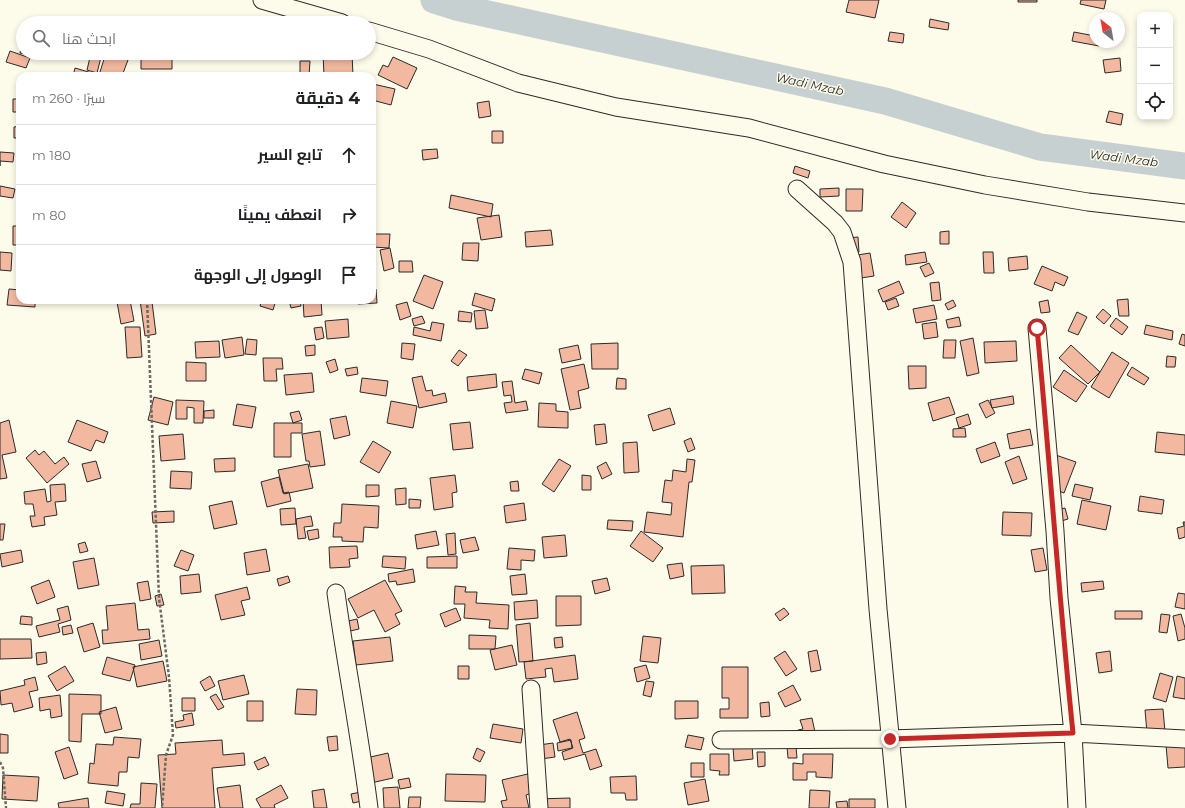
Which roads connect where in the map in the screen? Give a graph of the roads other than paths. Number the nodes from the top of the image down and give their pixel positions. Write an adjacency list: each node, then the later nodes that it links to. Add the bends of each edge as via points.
1 (262, 0): 2 (street)
2 (318, 16)
3 (376, 33): 5 (street, via 429,49 518,83 616,107 749,128 884,164 985,185 1088,202)
4 (797, 190): 10 (street, via 842,232 852,262)
5 (1185, 213)
6 (1037, 328): 9 (street)
7 (336, 593): 13 (street)
8 (531, 689): 14 (street)
9 (1073, 733): 10 (street); 11 (street); 16 (street)
10 (890, 739): 12 (street); 15 (street)
11 (1185, 739)
12 (721, 740)
13 (369, 808)
14 (539, 808)
15 (897, 808)
16 (1077, 808)

